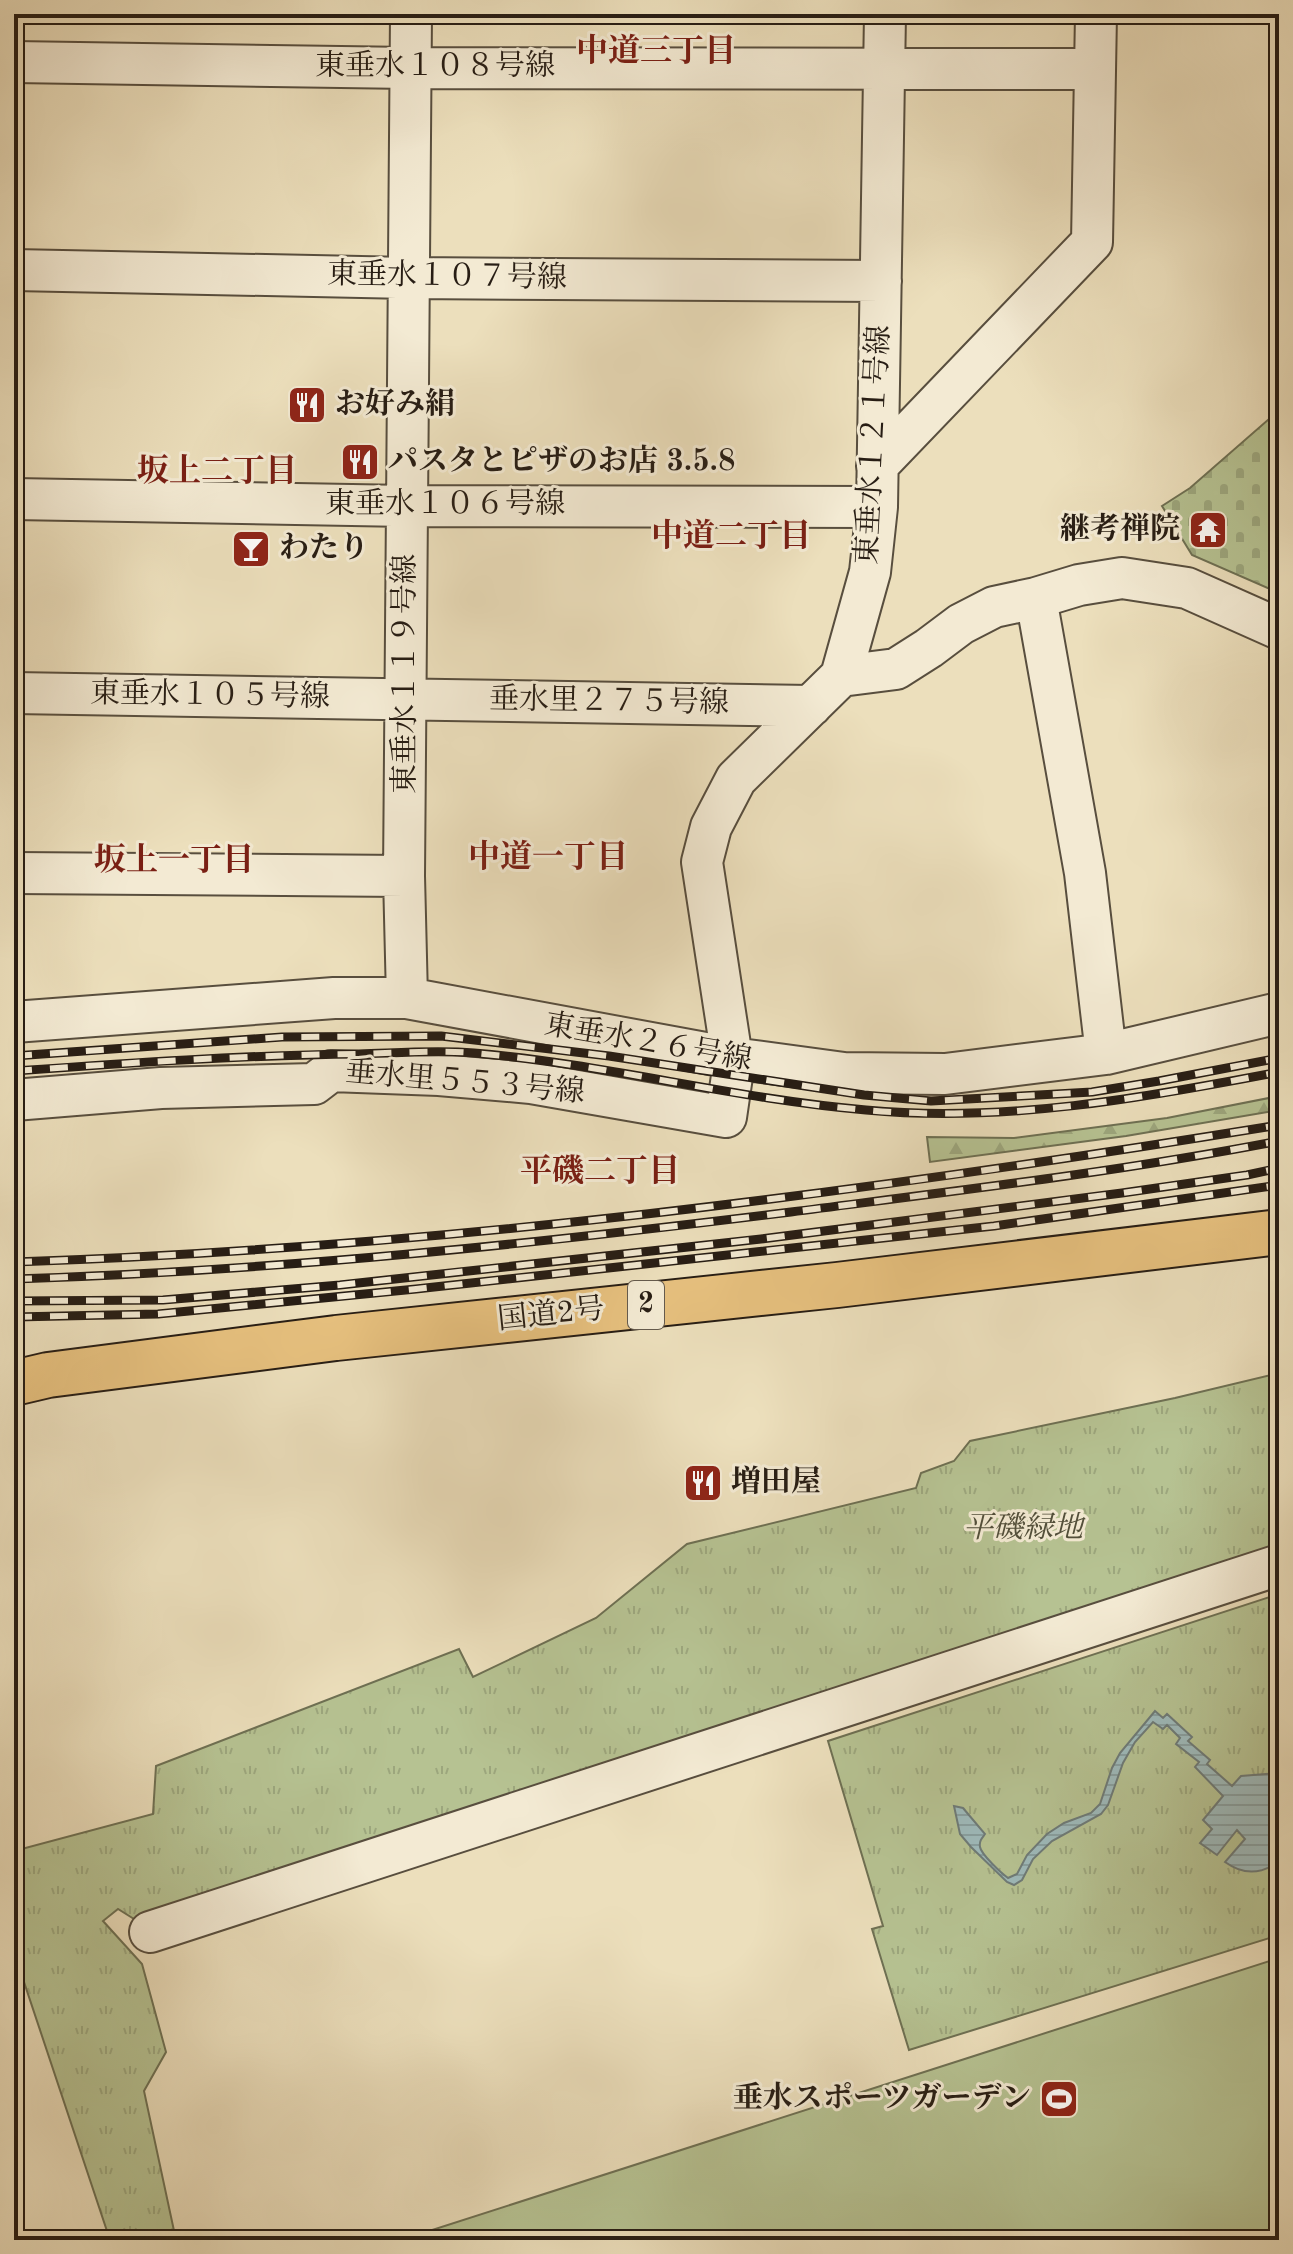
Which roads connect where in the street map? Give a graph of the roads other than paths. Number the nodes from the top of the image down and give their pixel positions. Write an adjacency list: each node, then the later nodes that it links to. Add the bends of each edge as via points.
1 (411, 14): 5 (street, 東垂水１１９号線)
2 (885, 14): 6 (street, 東垂水１２１号線)
3 (1096, 14): 7 (street)
4 (14, 62): 5 (street, 東垂水１０８号線)
5 (410, 68): 6 (street, 東垂水１０８号線); 9 (street, 東垂水１１９号線)
6 (885, 68): 7 (street, 東垂水１０８号線); 10 (street, 東垂水１２１号線)
7 (1095, 69): 11 (street, via 1092,242)
8 (14, 270): 9 (street, 東垂水１０７号線)
9 (409, 278): 10 (street, 東垂水１０７号線); 13 (street, 東垂水１１９号線)
10 (881, 281): 11 (street, 東垂水１２１号線)
11 (877, 466): 14 (street, 東垂水１２１号線)
12 (14, 499): 13 (street, 東垂水１０６号線)
13 (407, 506): 14 (street, 東垂水１０６号線); 19 (street, 東垂水１１９号線)
14 (877, 507): 17 (street, 東垂水１２１号線, via 870,572)
15 (1036, 598): 16 (street, via 1122,578 1187,588); 17 (street, via 994,607 896,669); 26 (street, via 1085,873)
16 (1279, 629)
17 (841, 676): 20 (street, 東垂水１２１号線)
18 (14, 693): 19 (street, 東垂水１０５号線)
19 (406, 699): 20 (street, 垂水里２７５号線); 22 (street, 東垂水１１９号線)
20 (811, 706): 27 (street, 東垂水１２１号線, via 736,779 711,827 702,862)
21 (14, 873): 22 (street)
22 (404, 876): 23 (street, 東垂水１１９号線)
23 (407, 998): 25 (street, 東垂水２６号線, via 334,998); 27 (street, 東垂水２６号線)
24 (1279, 1013): 26 (street, 東垂水２６号線)
25 (14, 1022)
26 (1106, 1054): 27 (street, 東垂水２６号線, via 945,1074 844,1073)
27 (732, 1058): 29 (street, 東垂水１２１号線)
28 (14, 1100): 29 (street, 垂水里５５３号線, via 161,1088 314,1084 331,1071 531,1083)
29 (726, 1117)
30 (1279, 1232): 31 (highway, 国道2号 / 2, via 336,1338)
31 (14, 1383)
32 (1279, 1565): 33 (street)
33 (150, 1932)

